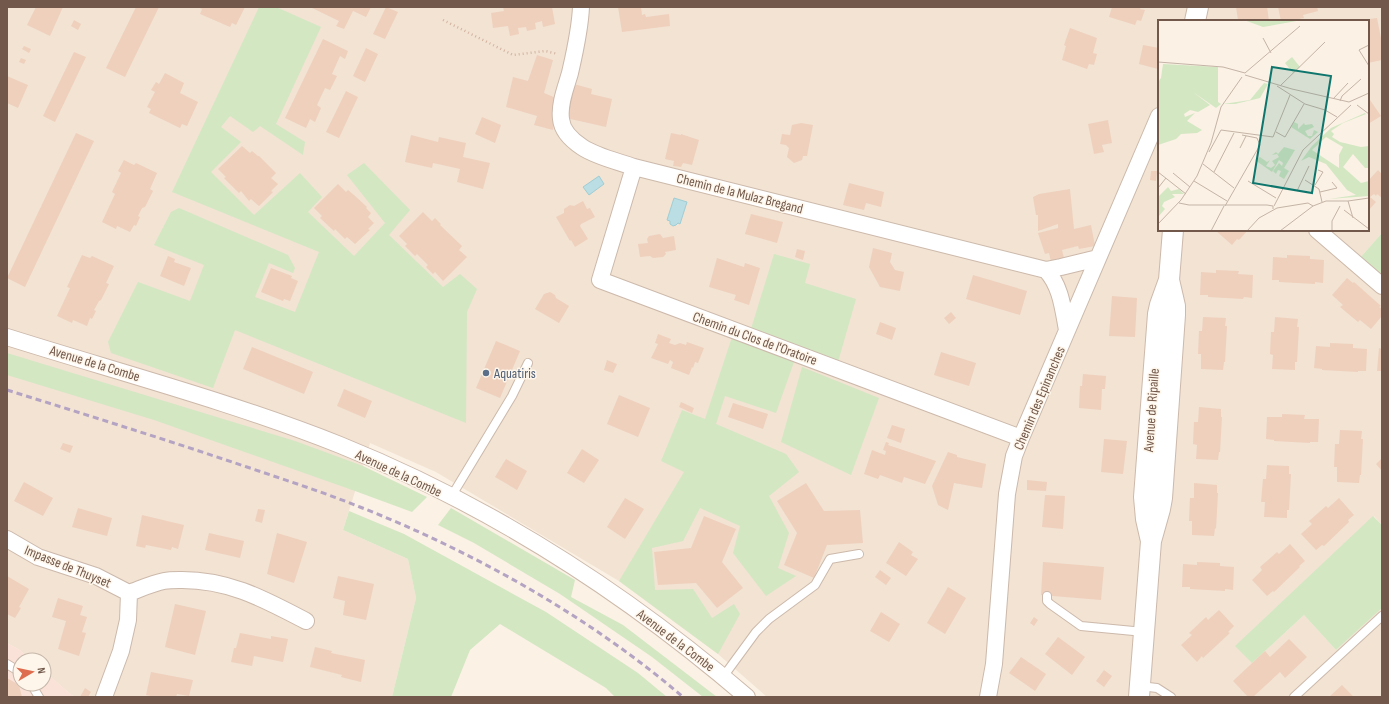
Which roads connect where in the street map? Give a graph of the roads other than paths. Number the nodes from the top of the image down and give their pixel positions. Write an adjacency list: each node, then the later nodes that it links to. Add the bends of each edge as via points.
1 (581, 7): 5 (street, Chemin de la Mulaz Bregand, via 578,38 561,111 563,126 574,141 584,148)
2 (1198, 7): 3 (street)
3 (1195, 20)
4 (1158, 118): 8 (street, Chemin des Epinanches)
5 (634, 167): 9 (street, Chemin de la Mulaz Bregand); 14 (street, Chemin du Clos de l'Oratoire, via 600,280)
6 (1173, 231): 22 (street, Avenue de Ripaille, via 1169,280 1158,314 1161,386 1144,497 1151,541)
7 (1318, 231): 10 (street)
8 (1098, 258): 9 (street, Chemin de la Mulaz Bregand); 11 (street, Chemin des Epinanches)
9 (1046, 270): 11 (street, via 1058,288)
10 (1382, 286)
11 (1067, 330): 14 (street, Chemin des Epinanches)
12 (7, 337): 15 (street, Avenue de la Combe, via 270,419 364,456)
13 (528, 363): 15 (lane, via 512,396)
14 (1021, 438): 27 (street, Chemin des Epinanches, via 1014,456 1007,494 994,664)
15 (451, 497): 23 (street, Avenue de la Combe, via 508,527 579,571 645,616)
16 (7, 539): 18 (street, Impasse de Thuyset, via 38,557 96,576)
17 (859, 554): 23 (lane, via 830,559 815,585 765,623)
18 (129, 593): 21 (street, Impasse de Thuyset, via 164,581 191,580 214,583 241,590); 25 (street, Impasse de Thuyset, via 128,620 121,651)
19 (1047, 596): 22 (lane, via 1050,604 1081,626)
20 (1382, 616): 29 (lane)
21 (306, 621)
22 (1144, 632): 24 (street, Avenue de Ripaille)
23 (723, 677): 26 (street, Avenue de la Combe)
24 (1140, 691): 28 (lane, via 1157,688)
25 (104, 697)
26 (747, 697)
27 (988, 697)
28 (1171, 697)
29 (1294, 697)

